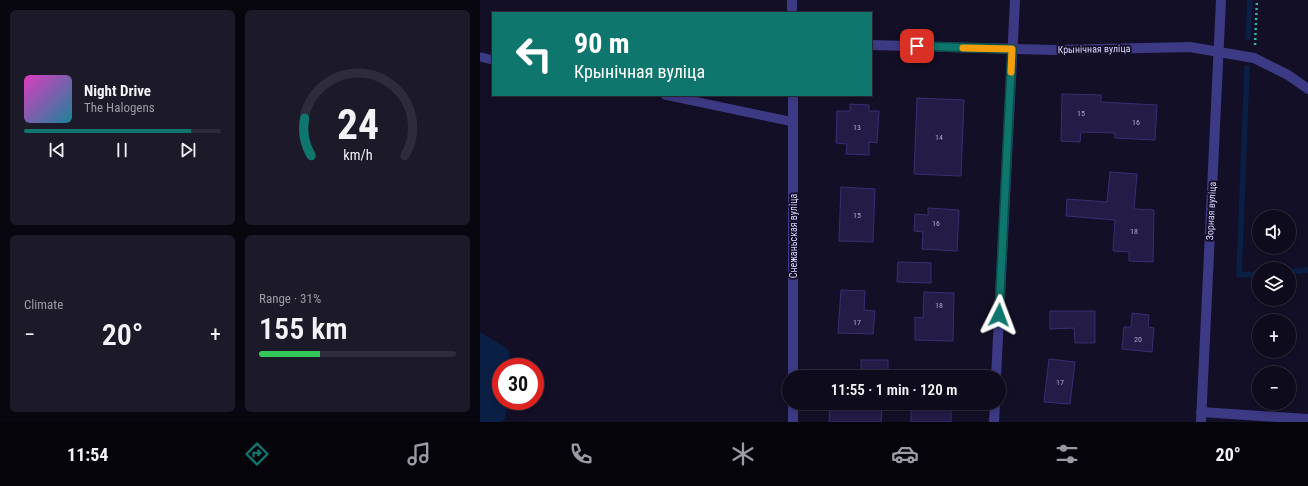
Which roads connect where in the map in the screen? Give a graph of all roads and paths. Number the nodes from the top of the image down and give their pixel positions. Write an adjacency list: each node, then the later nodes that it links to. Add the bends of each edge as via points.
1 (792, 0): 5 (street)
2 (1015, 0): 7 (street)
3 (1221, 0): 8 (street, Зорная вуліца)
4 (1256, 0): 10 (path)
5 (792, 12)
6 (872, 45): 7 (street, Крынічная вуліца)
7 (1012, 49): 8 (street, Крынічная вуліца, via 1190,47); 17 (street)
8 (1218, 53): 10 (street, Крынічная вуліца); 20 (street, Зорная вуліца)
9 (480, 57): 11 (lane)
10 (1254, 58): 12 (street, Крынічная вуліца, via 1288,75)
11 (492, 60)
12 (1308, 89)
13 (670, 96): 15 (lane)
14 (793, 96): 15 (street, Снежаньская вуліца)
15 (793, 122): 16 (street, Снежаньская вуліца)
16 (793, 370)
17 (996, 370)
18 (793, 410): 22 (street)
19 (995, 410): 23 (street)
20 (1201, 417): 21 (street)
21 (1308, 420)
22 (793, 422)
23 (994, 422)

